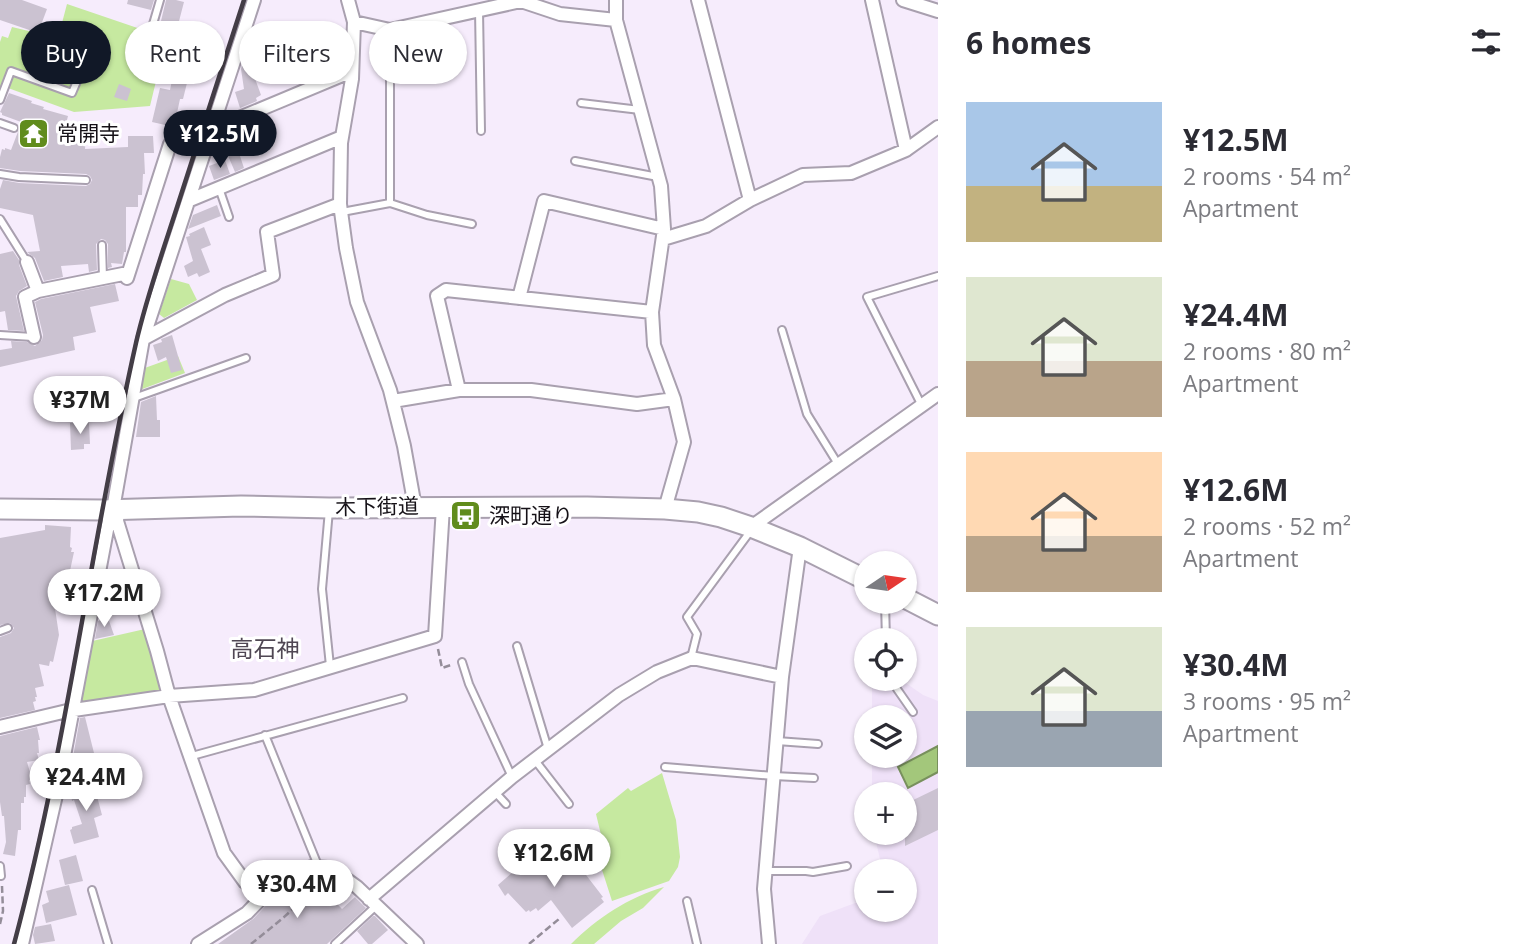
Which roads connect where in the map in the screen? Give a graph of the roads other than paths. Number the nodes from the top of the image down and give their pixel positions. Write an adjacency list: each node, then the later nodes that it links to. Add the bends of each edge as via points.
1 (160, 0): 11 (lane)
2 (254, 0): 14 (street)
3 (348, 0): 12 (street)
4 (615, 0): 10 (street)
5 (698, 0): 38 (street)
6 (872, 0): 31 (street)
7 (903, 0): 9 (street)
8 (479, 10): 10 (street, via 522,1 560,14); 13 (street); 28 (lane)
9 (938, 11)
10 (616, 20): 23 (street)
11 (154, 21)
12 (354, 21)
13 (430, 21)
14 (238, 50): 27 (street)
15 (21, 75): 21 (lane, via 11,71)
16 (47, 84): 17 (lane, via 72,93)
17 (76, 84)
18 (321, 84): 27 (street)
19 (350, 84): 29 (street)
20 (390, 84): 39 (lane)
21 (0, 100)
22 (581, 103): 23 (lane)
23 (640, 110): 34 (street)
24 (0, 124): 26 (lane)
25 (938, 127): 31 (street)
26 (15, 128)
27 (213, 129): 37 (street)
28 (481, 131)
29 (342, 137): 36 (street); 40 (street)
30 (170, 144): 48 (street, via 128,275)
31 (906, 150): 38 (street, via 851,173 803,175)
32 (575, 161): 34 (lane)
33 (0, 174): 35 (lane)
34 (658, 177): 44 (street)
35 (86, 180)
36 (219, 188): 37 (street); 41 (lane)
37 (190, 200): 55 (street)
38 (750, 200): 44 (street, via 706,226)
39 (390, 203): 40 (lane); 43 (lane)
40 (341, 208): 55 (street, via 267,232 273,275); 61 (street, via 357,302)
41 (229, 216)
42 (0, 219): 46 (lane)
43 (472, 224)
44 (664, 234): 50 (street, via 544,201); 51 (street)
45 (102, 245): 48 (lane)
46 (27, 262): 49 (street)
47 (938, 276): 62 (lane, via 867,297)
48 (103, 279): 49 (street)
49 (38, 291): 54 (street, via 25,297)
50 (519, 298): 51 (street); 57 (street, via 446,290 436,296)
51 (652, 312): 60 (street, via 654,345)
52 (782, 330): 63 (lane, via 807,414)
53 (0, 335): 54 (lane)
54 (34, 337)
55 (144, 339): 59 (street)
56 (246, 358): 59 (lane)
57 (459, 390): 60 (street, via 531,390 637,404); 61 (street)
58 (938, 394): 62 (street)
59 (132, 399): 68 (street)
60 (674, 399): 69 (street, via 684,442)
61 (393, 401): 64 (street)
62 (922, 406): 63 (street)
63 (839, 466): 70 (street)
64 (415, 507): 65 (main road, 木下街道); 66 (main road, 木下街道)
65 (443, 507): 69 (main road, 木下街道); 80 (street, via 435,636)
66 (329, 508): 68 (main road, 木下街道); 80 (lane, via 322,589)
67 (0, 509): 68 (main road, 木下街道)
68 (114, 509): 82 (street); 84 (street)
69 (665, 509): 70 (main road, 木下街道, via 698,512)
70 (752, 527): 71 (main road, 木下街道); 78 (lane, via 687,617 697,634)
71 (800, 547): 72 (main road, 木下街道); 81 (street)
72 (854, 574)
73 (917, 604): 74 (main road)
74 (938, 615)
75 (8, 628): 76 (lane)
76 (0, 631)
77 (517, 646): 89 (lane)
78 (690, 659): 81 (street); 89 (street, via 619,695)
79 (462, 662): 94 (lane)
80 (330, 667): 82 (street, via 254,691)
81 (782, 677): 87 (street)
82 (169, 696): 84 (street); 90 (street)
83 (403, 698): 86 (lane)
84 (72, 710): 85 (street); 97 (street)
85 (0, 727)
86 (265, 735): 90 (lane); 103 (lane)
87 (777, 741): 88 (lane); 93 (street)
88 (818, 744)
89 (548, 749): 91 (street)
90 (192, 757): 107 (street, via 224,853 245,882)
91 (534, 759): 94 (street); 100 (lane)
92 (665, 766): 93 (lane)
93 (774, 776): 95 (lane); 104 (street)
94 (512, 777): 98 (street)
95 (814, 778)
96 (96, 779): 97 (lane)
97 (59, 782): 110 (street)
98 (494, 791): 99 (lane); 109 (street)
99 (506, 804)
100 (569, 804)
101 (0, 866): 105 (lane)
102 (847, 866): 104 (lane, via 813,872)
103 (320, 867): 107 (street); 109 (street, via 339,874)
104 (766, 871): 116 (street)
105 (1, 875)
106 (92, 890): 111 (lane)
107 (262, 895): 112 (street, via 247,913)
108 (687, 901): 115 (lane)
109 (372, 902): 113 (lane); 114 (street)
110 (22, 944)
111 (108, 944)
112 (198, 944)
113 (335, 944)
114 (417, 944)
115 (697, 944)
116 (769, 944)

